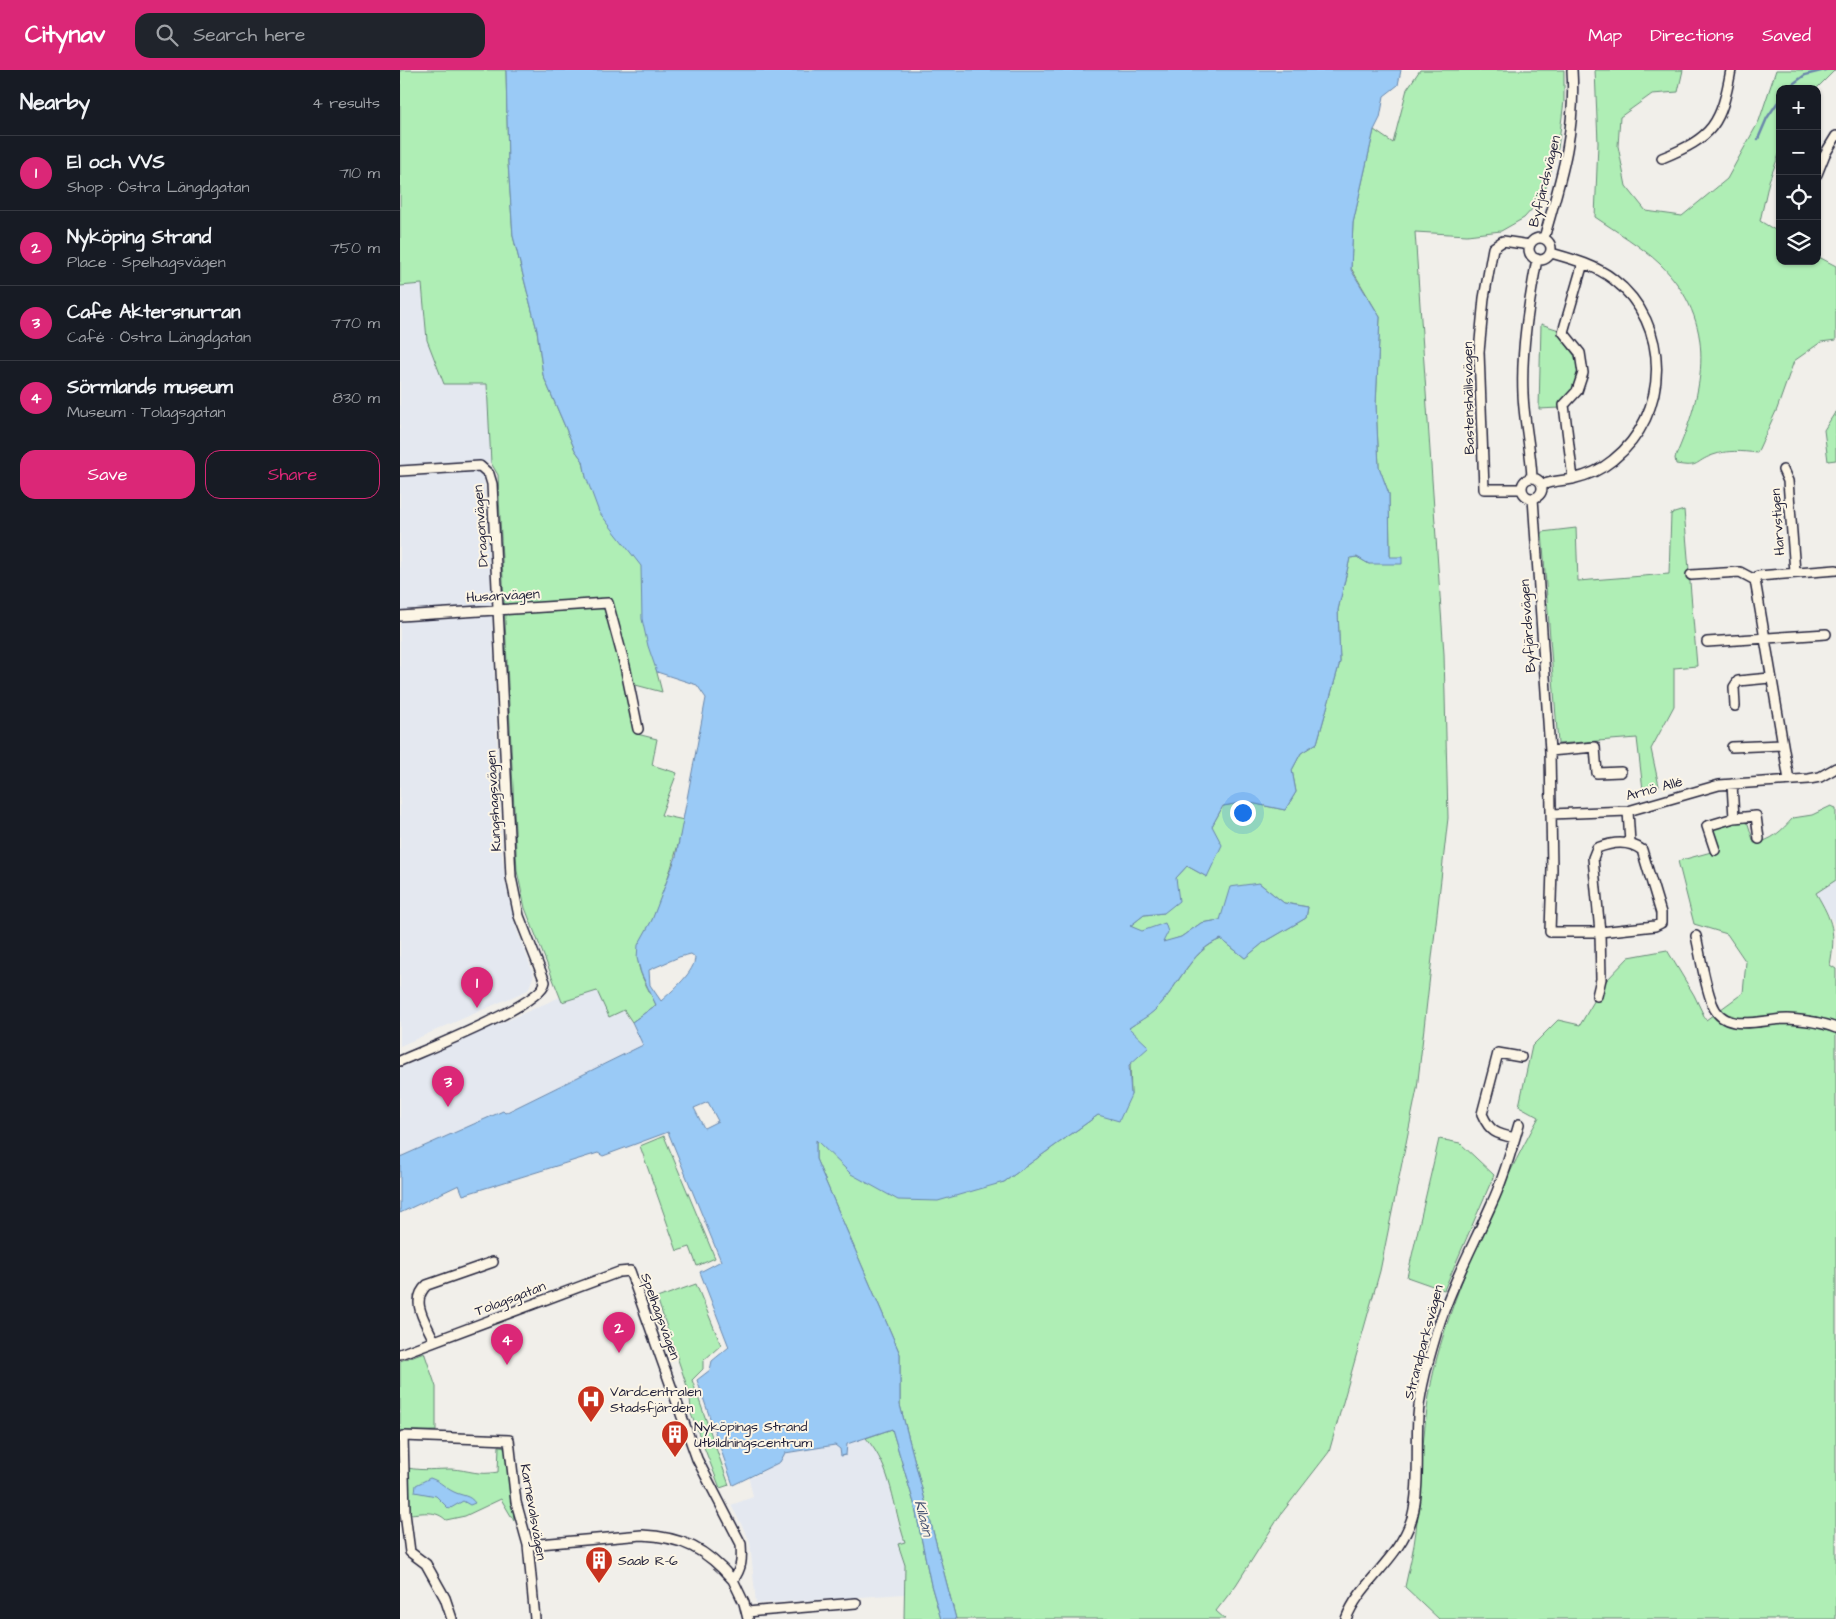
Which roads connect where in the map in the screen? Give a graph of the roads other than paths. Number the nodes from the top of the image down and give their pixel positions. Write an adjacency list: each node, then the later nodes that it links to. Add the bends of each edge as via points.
1 (1572, 70): 6 (street, Byfjärdsvägen, via 1573,110 1569,147)
2 (1731, 70): 4 (street, via 1722,110 1715,124 1691,146)
3 (1836, 136): 5 (street)
4 (1662, 158)
5 (1821, 164)
6 (1544, 238): 7 (street, Byfjärdsvägen, via 1536,238); 8 (street, Byfjärdsvägen, via 1551,245)
7 (1530, 245): 9 (street, Byfjärdsvägen, via 1530,253); 16 (street, Bastenshällsvägen, via 1503,241 1493,248 1479,352 1484,489)
8 (1551, 253): 9 (street, via 1544,259); 10 (street)
9 (1538, 259): 13 (street, via 1524,332 1523,363 1523,396)
10 (1583, 263): 14 (street, via 1563,332 1580,353 1583,373 1577,391 1564,405); 14 (street, via 1615,280 1642,312 1654,340 1658,373 1650,410 1634,439 1612,461)
11 (1783, 470): 19 (street, Harvstigen, via 1788,481)
12 (400, 471): 22 (street, Dragonvägen, via 480,466 489,474)
13 (1532, 478): 15 (street); 16 (street, via 1525,481)
14 (1573, 479): 15 (street)
15 (1542, 485): 17 (street, via 1541,494)
16 (1522, 489): 17 (street, via 1525,495)
17 (1533, 498): 32 (street, Byfjärdsvägen)
18 (1836, 570): 19 (street)
19 (1795, 572): 21 (street, via 1758,576)
20 (1691, 575): 21 (street, via 1740,572)
21 (1755, 580): 25 (street)
22 (498, 609): 23 (street, Husarvägen); 29 (street, Husarvägen, via 608,603); 48 (street, Kungshagsvägen, via 511,877 519,916 545,982 544,987 511,1011)
23 (400, 616)
24 (1826, 634): 25 (street)
25 (1764, 639): 26 (street); 27 (street)
26 (1707, 642)
27 (1770, 678): 28 (street, via 1738,681 1734,687); 30 (street)
28 (1735, 706)
29 (638, 729)
30 (1782, 745): 31 (street); 35 (street)
31 (1732, 748)
32 (1550, 751): 34 (street, via 1595,747 1597,773); 38 (street, Byfjärdsvägen)
33 (1836, 768): 35 (street, Arnö Allé, via 1820,777)
34 (1621, 772)
35 (1789, 780): 36 (street, Arnö Allé)
36 (1732, 784): 37 (street, Arnö Allé); 39 (street)
37 (1628, 811): 38 (street, Arnö Allé); 41 (street)
38 (1552, 814): 43 (street, Byfjärdsvägen, via 1550,932)
39 (1734, 818): 40 (street, via 1756,816); 42 (street, via 1707,826)
40 (1759, 839)
41 (1630, 843): 43 (street, via 1606,845 1594,853); 43 (street, via 1642,850 1661,913 1661,923)
42 (1715, 850)
43 (1600, 932): 45 (street, via 1601,979)
44 (1696, 936): 46 (street, via 1712,1004 1720,1016 1732,1022 1786,1019)
45 (1597, 996)
46 (1836, 1028)
47 (1521, 1057): 50 (street, via 1498,1052 1482,1114 1497,1134)
48 (400, 1061)
49 (1519, 1124): 50 (street, Strandparksvägen)
50 (1515, 1138): 61 (street, Strandparksvägen, via 1493,1202 1454,1281 1437,1331 1418,1413 1412,1518 1400,1543 1382,1570 1352,1604)
51 (493, 1262): 53 (street, via 427,1285 420,1291 417,1300)
52 (630, 1271): 53 (street, Tolagsgatan, via 619,1272); 56 (street, Spelhagsvägen, via 697,1459 741,1544 740,1571)
53 (434, 1341): 54 (street, Tolagsgatan)
54 (400, 1354)
55 (528, 1546): 56 (street, via 661,1536 688,1543 704,1552 718,1562); 59 (street, Karnevalsvägen, via 516,1502 509,1440 403,1436 405,1513 410,1552 426,1564 445,1598); 60 (street, Karnevalsvägen)
56 (733, 1580): 58 (street)
57 (856, 1603): 58 (street)
58 (747, 1615)
59 (452, 1619)
60 (534, 1619)
61 (1346, 1619)

